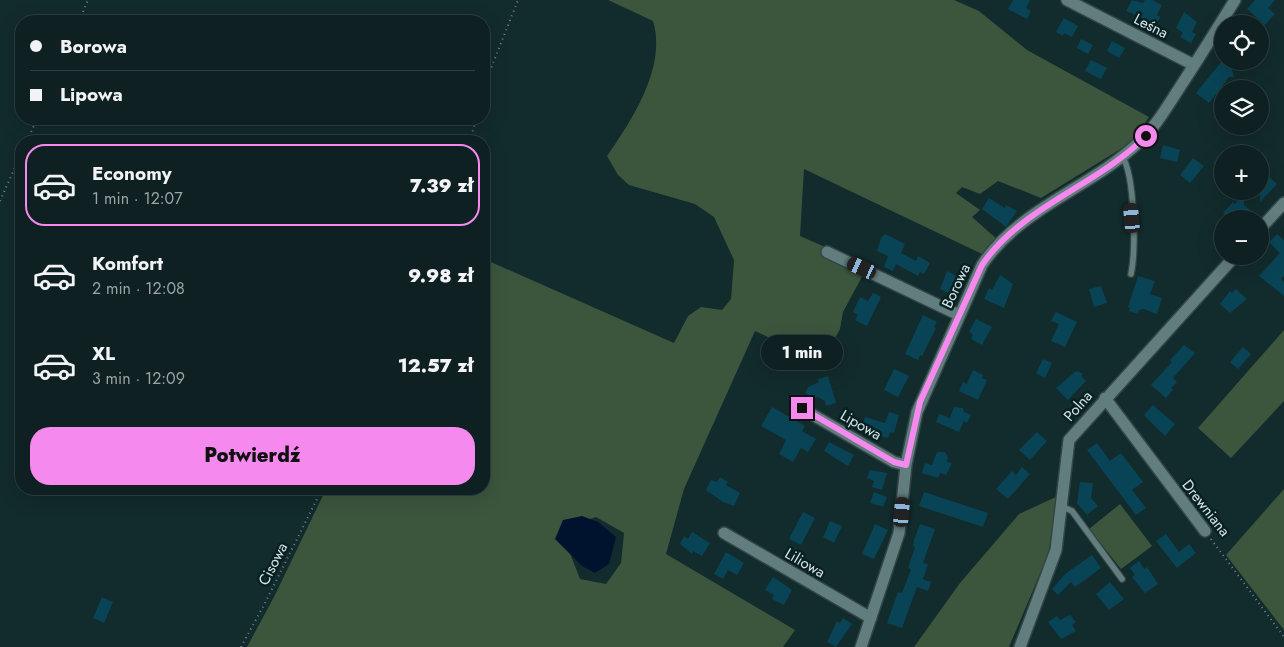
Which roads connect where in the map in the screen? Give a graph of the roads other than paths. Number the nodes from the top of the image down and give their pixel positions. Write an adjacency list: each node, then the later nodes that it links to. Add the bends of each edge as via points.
1 (1067, 0): 3 (street, Leśna)
2 (1235, 0): 3 (street, Borowa)
3 (1194, 65): 4 (street, Borowa, via 1156,123)
4 (1122, 156): 9 (lane, via 1128,164 1134,258); 10 (street, Borowa, via 1031,217 996,247 982,265)
5 (1284, 203): 6 (street)
6 (1269, 219)
7 (827, 252): 10 (street)
8 (1227, 265): 11 (street, Polna)
9 (1131, 274)
10 (959, 315): 13 (street, Borowa, via 920,402)
11 (1105, 398): 14 (street, Polna, via 1068,440); 15 (street, Drewniana)
12 (802, 408): 13 (street, Lipowa, via 894,462)
13 (906, 465): 18 (street, Borowa, via 899,533)
14 (1061, 506): 17 (lane, via 1072,511); 20 (street, Polna, via 1056,550)
15 (1204, 530)
16 (724, 533): 18 (street, Liliowa)
17 (1122, 579)
18 (872, 618): 19 (street, Borowa)
19 (861, 647)
20 (1020, 647)

